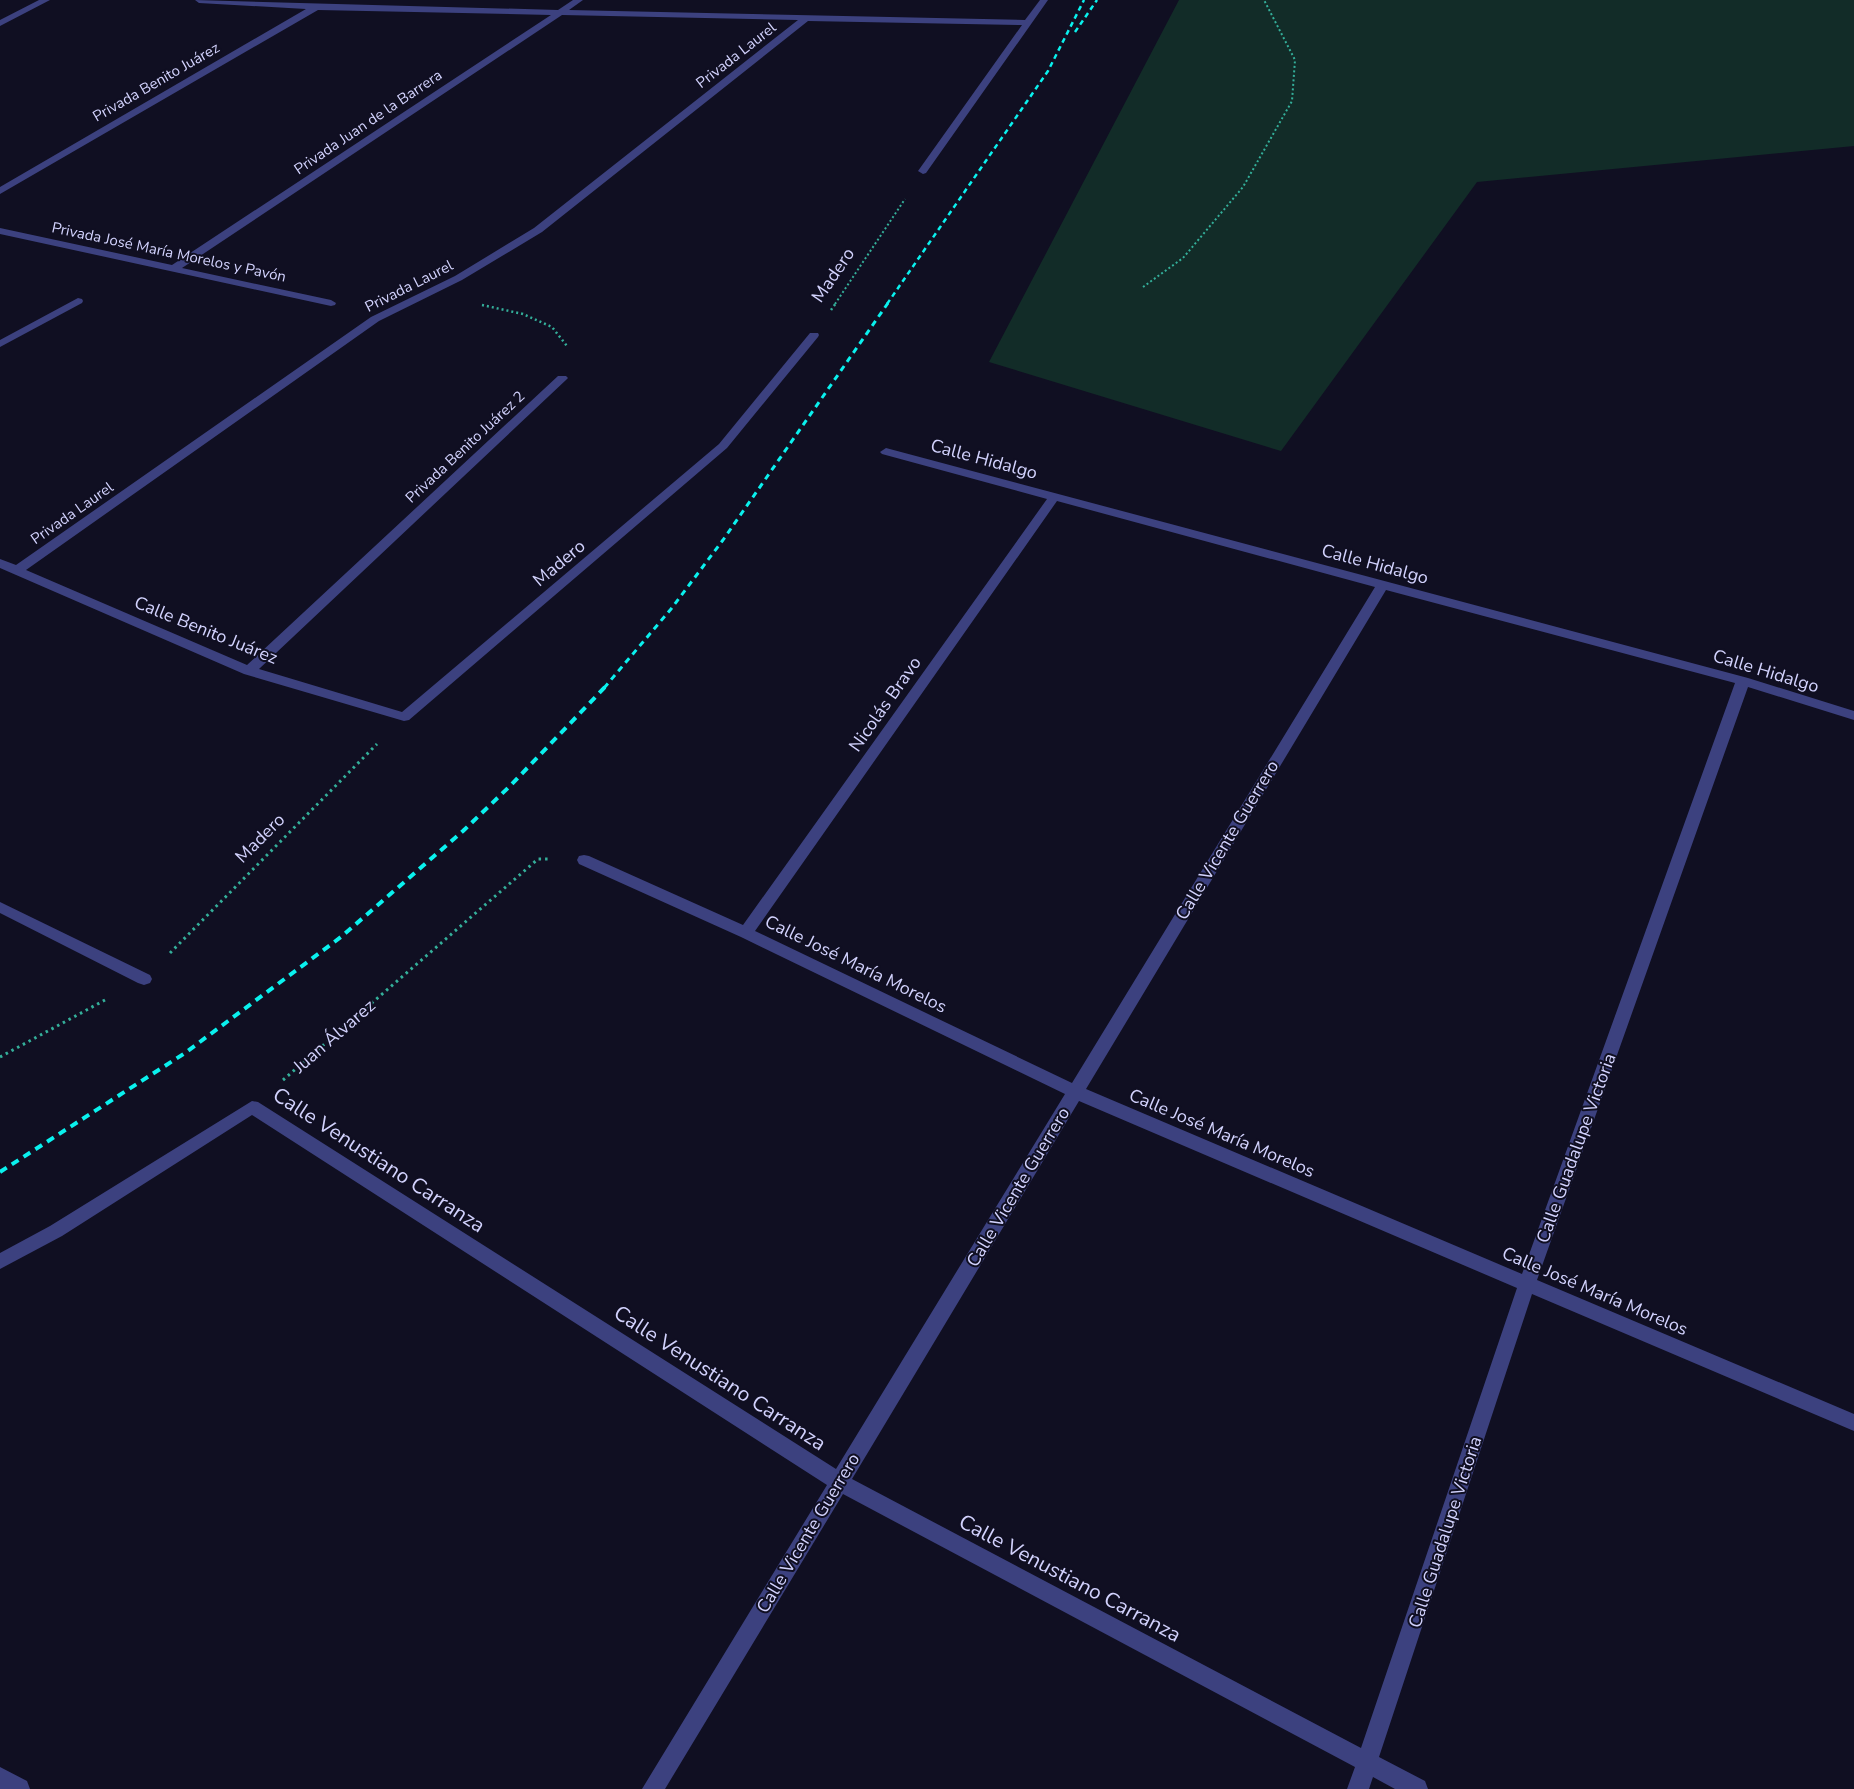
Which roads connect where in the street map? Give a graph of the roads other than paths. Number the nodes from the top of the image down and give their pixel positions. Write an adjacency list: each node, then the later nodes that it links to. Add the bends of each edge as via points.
1 (46, 0): 9 (street)
2 (199, 0): 6 (street)
3 (328, 0): 6 (street, Privada Benito Juárez)
4 (580, 0): 7 (street, Privada Juan de la Barrera)
5 (1044, 0): 10 (street)
6 (315, 7): 7 (street); 12 (street, Privada Benito Juárez)
7 (559, 13): 8 (street); 14 (street, Privada Juan de la Barrera)
8 (806, 18): 10 (street); 23 (street, Privada Laurel, via 538,230 498,257 375,319)
9 (0, 23)
10 (1028, 23): 11 (street)
11 (923, 171)
12 (0, 191)
13 (0, 231): 14 (street, Privada José María Morelos y Pavón)
14 (173, 269): 16 (street, Privada José María Morelos y Pavón)
15 (78, 301): 18 (street)
16 (332, 303)
17 (814, 335): 28 (street, Madero, via 723,446)
18 (0, 344)
19 (562, 378): 25 (street, Privada Benito Juárez 2)
20 (886, 452): 21 (street, Calle Hidalgo)
21 (1055, 496): 24 (street, Calle Hidalgo); 31 (street, Nicolás Bravo)
22 (0, 563): 23 (street, Calle Benito Juárez)
23 (17, 570): 25 (street, Calle Benito Juárez)
24 (1382, 584): 26 (street, Calle Hidalgo); 33 (street, Calle Vicente Guerrero)
25 (249, 671): 28 (street, Calle Benito Juárez)
26 (1743, 681): 27 (street, Calle Hidalgo); 35 (street, Calle Guadalupe Victoria)
27 (1854, 716)
28 (404, 717)
29 (584, 860): 31 (street, Calle José María Morelos)
30 (0, 907): 32 (street)
31 (746, 933): 33 (street, Calle José María Morelos)
32 (144, 979)
33 (1075, 1092): 35 (street, Calle José María Morelos); 37 (street, Calle Vicente Guerrero)
34 (0, 1262): 37 (street, Calle Venustiano Carranza, via 56,1231 252,1107)
35 (1527, 1284): 36 (street, Calle José María Morelos); 38 (street, Calle Guadalupe Victoria)
36 (1854, 1423)
37 (839, 1482): 38 (street, Calle Venustiano Carranza); 41 (street, Calle Vicente Guerrero)
38 (1367, 1764): 42 (street, Calle Guadalupe Victoria); 43 (street, Calle Venustiano Carranza)
39 (0, 1778): 40 (street)
40 (19, 1789)
41 (653, 1789)
42 (1358, 1789)
43 (1417, 1789)

